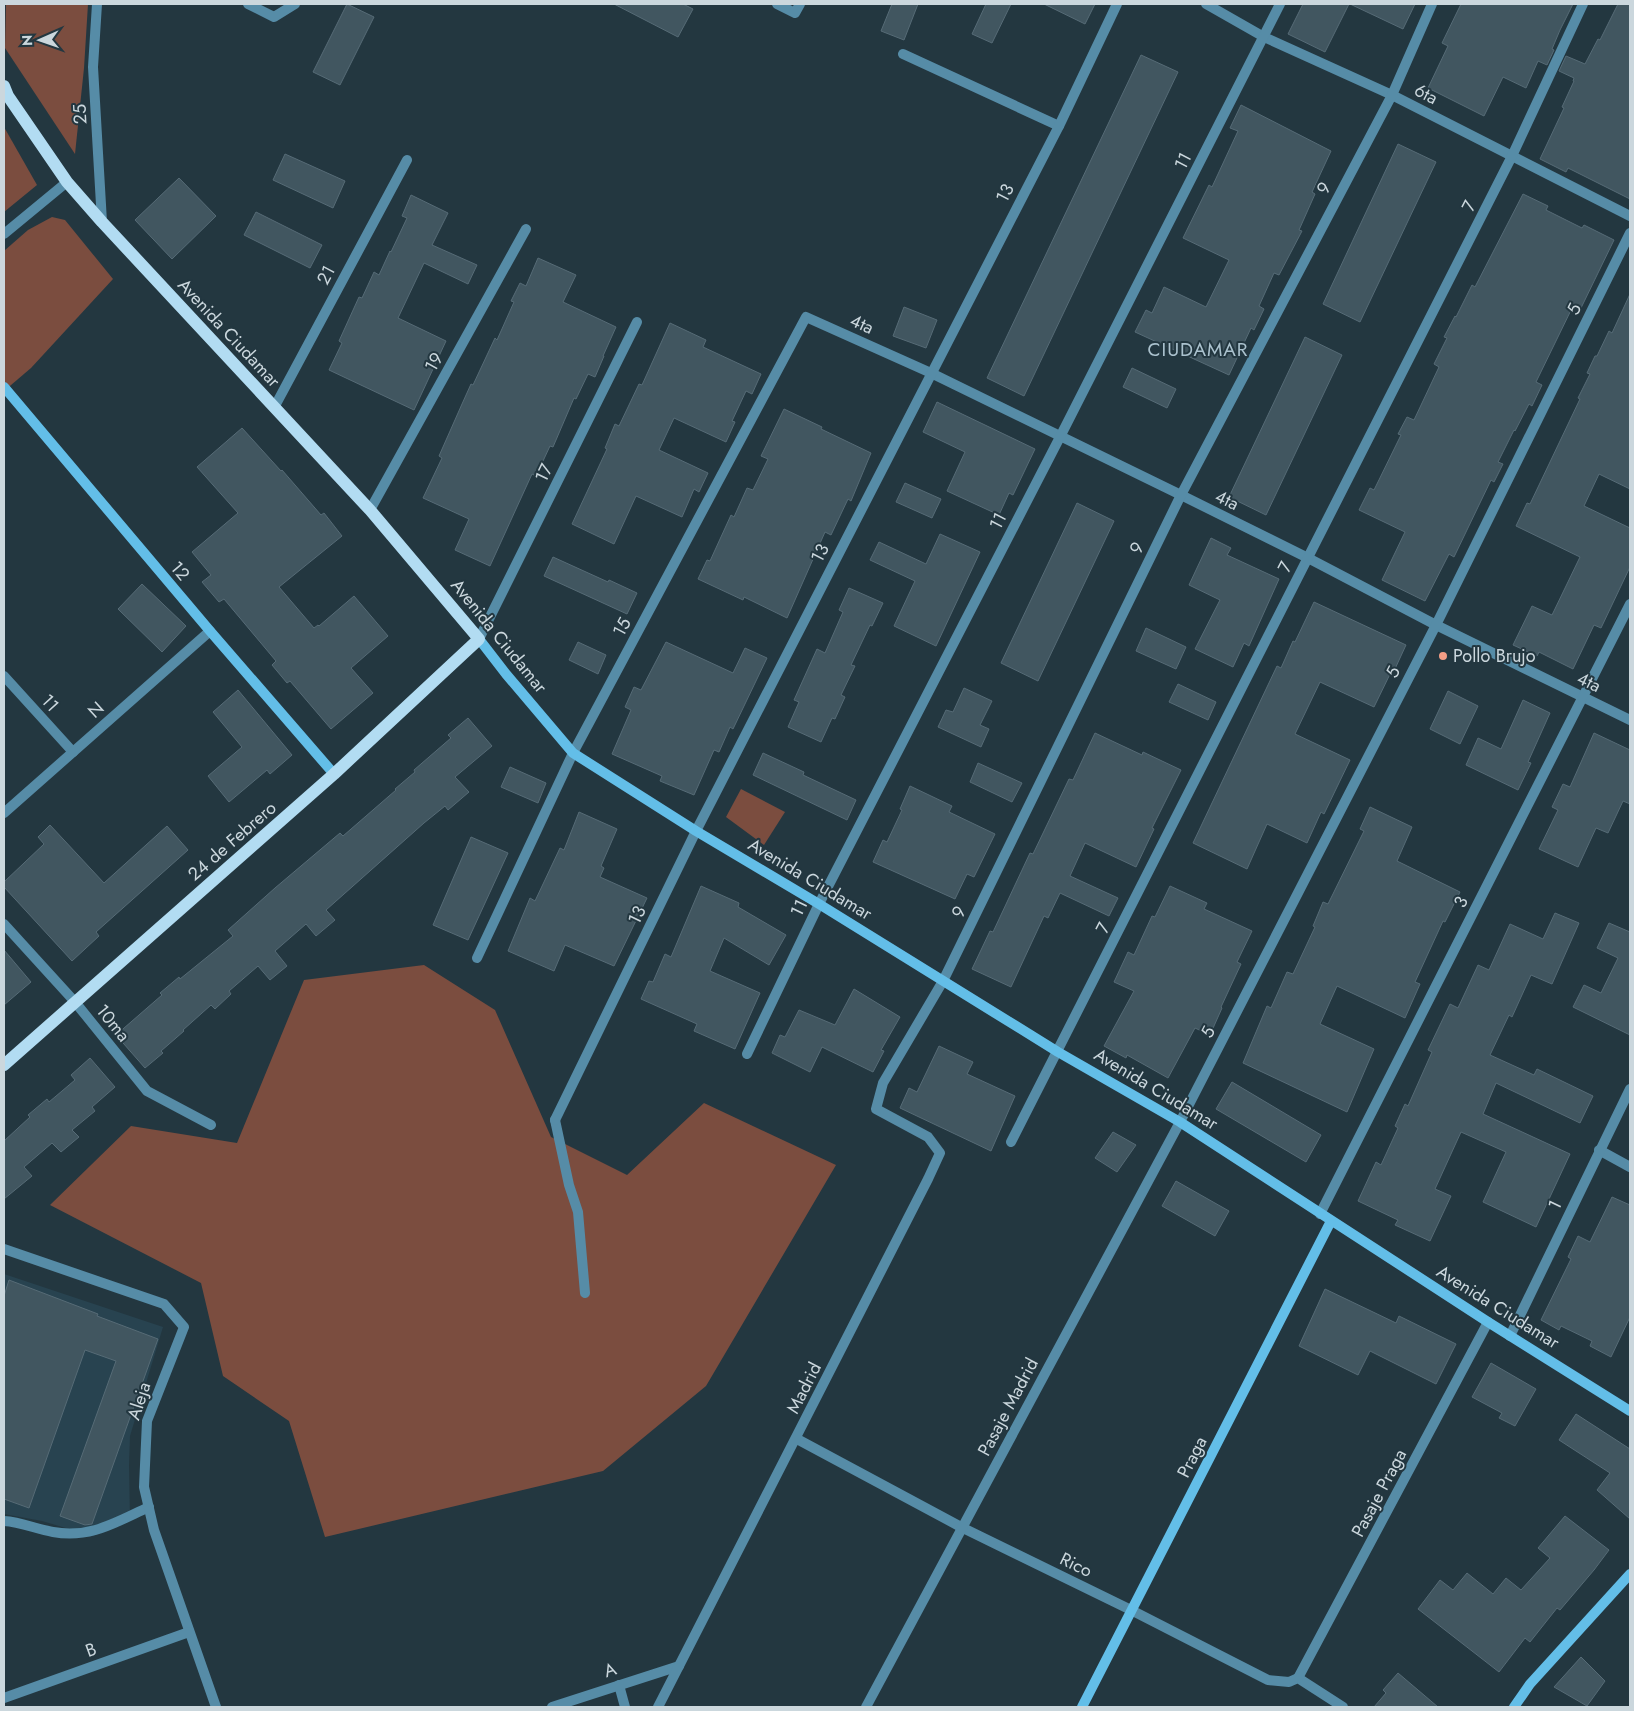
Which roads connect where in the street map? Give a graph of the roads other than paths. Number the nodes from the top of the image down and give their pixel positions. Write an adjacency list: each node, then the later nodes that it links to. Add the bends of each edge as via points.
1 (97, 4): 20 (street, 25, via 93,67)
2 (248, 4): 3 (street, via 274,16)
3 (296, 4)
4 (777, 4): 10 (street)
5 (1118, 4): 15 (street, 13)
6 (1206, 4): 11 (street, 6ta)
7 (1280, 4): 11 (street, 11)
8 (1432, 4): 14 (street, 9)
9 (1584, 4): 16 (street, 7)
10 (798, 8)
11 (1264, 37): 14 (street, 6ta); 29 (street, 11)
12 (903, 54): 15 (street)
13 (4, 86): 18 (main road, Avenida Ciudamar)
14 (1392, 95): 16 (street, 6ta); 30 (street, 9)
15 (1059, 126): 26 (street, 13)
16 (1512, 156): 19 (street, 6ta); 32 (street, 7)
17 (407, 160): 28 (street, 21)
18 (67, 182): 20 (main road, Avenida Ciudamar); 23 (street)
19 (1630, 216)
20 (102, 222): 28 (main road, Avenida Ciudamar)
21 (526, 229): 31 (street, 19)
22 (1630, 233): 34 (street, 5)
23 (4, 234)
24 (806, 317): 26 (street, 4ta); 41 (street, 15)
25 (637, 322): 36 (street, 17)
26 (930, 373): 29 (street, 4ta); 44 (street, 13)
27 (4, 387): 35 (main road, 12)
28 (275, 406): 31 (main road, Avenida Ciudamar)
29 (1060, 437): 30 (street, 4ta); 45 (street, 11)
30 (1181, 495): 32 (street, 4ta); 48 (street, 9)
31 (370, 510): 36 (main road, Avenida Ciudamar)
32 (1308, 558): 34 (street, 4ta); 50 (street, 7)
33 (1630, 604): 38 (street, 3)
34 (1436, 625): 38 (street, 4ta); 55 (street, 5)
35 (210, 631): 40 (street, N); 42 (main road, 12)
36 (479, 639): 41 (main road, Avenida Ciudamar); 42 (main road, 24 de Febrero)
37 (4, 676): 40 (street, 11)
38 (1584, 698): 39 (street, 4ta); 60 (street, 3)
39 (1630, 720)
40 (73, 752): 43 (street, N)
41 (573, 753): 44 (main road, Avenida Ciudamar); 47 (street, 15)
42 (334, 774): 49 (main road, 24 de Febrero)
43 (4, 813)
44 (696, 832): 45 (main road, Avenida Ciudamar); 63 (street, 13, via 555,1120 578,1212)
45 (819, 904): 48 (main road, Avenida Ciudamar); 51 (street, 11)
46 (4, 924): 49 (street, 10ma)
47 (477, 958)
48 (943, 981): 50 (main road, Avenida Ciudamar); 54 (street, 9, via 883,1083)
49 (75, 1002): 52 (main road, 24 de Febrero); 56 (street, 10ma, via 147,1091)
50 (1058, 1052): 55 (main road, Avenida Ciudamar); 57 (street, 7)
51 (747, 1054)
52 (4, 1065)
53 (1630, 1089): 58 (street, 1)
54 (876, 1108): 67 (street, Madrid, via 928,1137 940,1153)
55 (1180, 1122): 60 (main road, Avenida Ciudamar); 70 (street, Pasaje Madrid)
56 (211, 1125)
57 (1011, 1142)
58 (1600, 1150): 59 (street); 65 (street, 1)
59 (1630, 1167)
60 (1320, 1214): 61 (main road, Avenida Ciudamar)
61 (1331, 1221): 64 (main road, Avenida Ciudamar); 72 (main road, Praga)
62 (4, 1249): 68 (street, Aleja, via 164,1304 184,1327 147,1422 144,1487)
63 (585, 1293)
64 (1488, 1322): 65 (main road, Avenida Ciudamar); 75 (street, Pasaje Praga)
65 (1510, 1336): 66 (main road, Avenida Ciudamar)
66 (1630, 1411)
67 (797, 1439): 70 (street, Rico); 74 (street, Madrid)
68 (149, 1507): 69 (street, via 97,1530 74,1535); 73 (street, Aleja)
69 (4, 1521)
70 (961, 1527): 72 (street, Rico); 82 (street, Pasaje Madrid)
71 (1630, 1574): 85 (main road, via 1530,1684)
72 (1131, 1610): 75 (street, Rico, via 1268,1680 1289,1682); 83 (main road, Praga)
73 (189, 1632): 77 (street, B); 78 (street, Aleja)
74 (679, 1666): 76 (street, A); 81 (street, Madrid)
75 (1298, 1678): 84 (street)
76 (619, 1685): 79 (street, A); 80 (street)
77 (4, 1698)
78 (216, 1707)
79 (552, 1707)
80 (625, 1707)
81 (658, 1707)
82 (866, 1707)
83 (1082, 1707)
84 (1343, 1707)
85 (1514, 1707)

